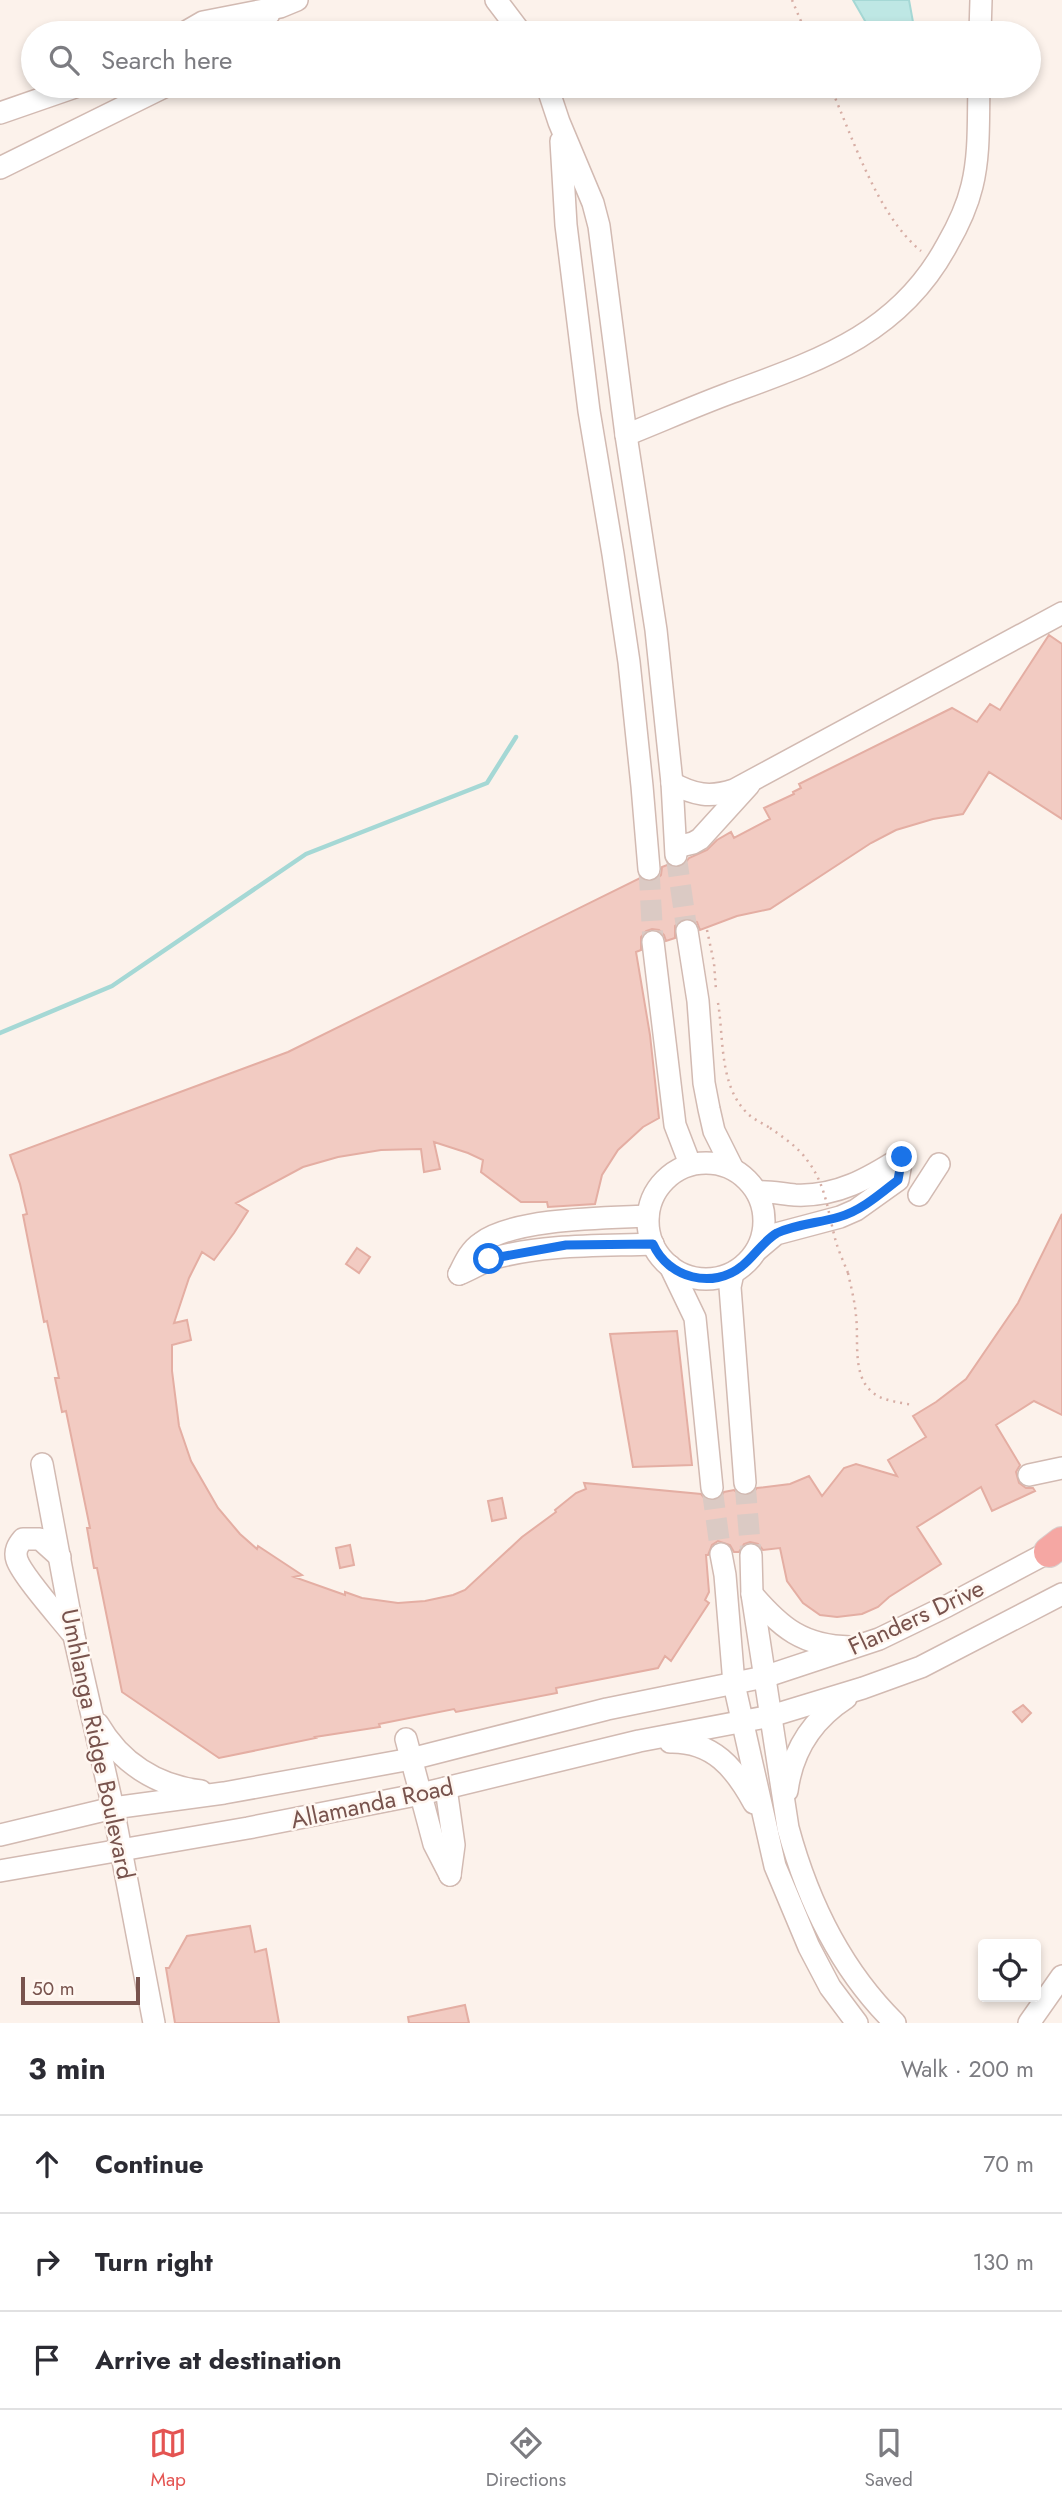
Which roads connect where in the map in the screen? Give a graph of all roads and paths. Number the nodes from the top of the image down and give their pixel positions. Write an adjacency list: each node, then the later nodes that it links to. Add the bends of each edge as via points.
1 (496, 0): 7 (street)
2 (792, 0): 8 (path)
3 (981, 0): 9 (street)
4 (288, 3): 5 (street); 6 (street)
5 (207, 21)
6 (258, 21)
7 (512, 21)
8 (801, 21)
9 (980, 21)
10 (43, 98): 15 (street)
11 (142, 98): 17 (street)
12 (551, 98): 16 (street)
13 (835, 98): 18 (path, via 883,207 899,230)
14 (979, 98): 18 (street, via 972,186)
15 (0, 113)
16 (559, 122): 19 (street, via 599,226); 23 (street, via 566,225 589,411 629,662)
17 (0, 168)
18 (937, 265): 19 (street, via 899,310 863,337)
19 (626, 435): 22 (street, via 656,630)
20 (1062, 613): 21 (street)
21 (755, 778): 22 (street, via 714,796); 22 (street, via 700,839 676,851)
22 (672, 783)
23 (649, 869)
24 (697, 931): 28 (street, via 704,1083 714,1131); 36 (path, bridge, via 714,963 726,1072 735,1098 748,1115 807,1160 827,1197 836,1244 848,1273 861,1373 869,1390 884,1399)
25 (653, 942): 26 (street, via 675,1125)
26 (690, 1164): 28 (street, via 712,1163); 31 (street, via 662,1182)
27 (939, 1164): 30 (street)
28 (733, 1169): 29 (street)
29 (757, 1192): 33 (street, via 764,1222); 33 (street, via 838,1191 902,1157 898,1180 856,1210 776,1234)
30 (919, 1195)
31 (648, 1216): 32 (street); 32 (street, via 555,1221 513,1229 481,1242 458,1274 489,1259 566,1245)
32 (653, 1244): 34 (street)
33 (756, 1252): 35 (street)
34 (670, 1265): 35 (street, via 682,1274 704,1279); 41 (street, via 695,1318)
35 (733, 1273): 40 (street, via 730,1287)
36 (912, 1405)
37 (42, 1465): 45 (street, Umhlanga Ridge Boulevard)
38 (1062, 1468): 39 (street)
39 (1030, 1475)
40 (745, 1483)
41 (712, 1488)
42 (1058, 1547): 49 (street, Flanders Drive, via 947,1606)
43 (720, 1554): 51 (street)
44 (751, 1555): 46 (street)
45 (60, 1557): 48 (street, Umhlanga Ridge Boulevard); 48 (street, via 40,1539 23,1539 17,1547 16,1558 24,1573)
46 (752, 1594): 49 (street, via 791,1633 821,1644); 50 (street)
47 (1062, 1594): 52 (street, Flanders Drive, via 921,1667)
48 (75, 1636): 53 (street, Umhlanga Ridge Boulevard)
49 (854, 1647): 50 (street, Flanders Drive)
50 (764, 1677): 51 (street, Flanders Drive); 54 (street)
51 (734, 1684): 55 (street); 57 (street, Allamanda Road)
52 (863, 1688): 54 (street, Flanders Drive); 61 (street, via 806,1734 792,1769)
53 (93, 1716): 59 (street, via 106,1737 139,1770 156,1780); 62 (street, Umhlanga Ridge Boulevard)
54 (771, 1716): 55 (street, Flanders Drive); 61 (street)
55 (741, 1722): 56 (street, Allamanda Road); 63 (street)
56 (639, 1741): 58 (street, Allamanda Road); 63 (street, via 691,1743 712,1751 733,1769)
57 (408, 1749): 59 (street, Allamanda Road); 60 (street)
58 (446, 1788): 60 (street, Allamanda Road); 60 (street, via 454,1845 450,1875 434,1844)
59 (225, 1793): 62 (street, Allamanda Road)
60 (421, 1794): 65 (street, Allamanda Road)
61 (785, 1807): 70 (street, via 795,1854 827,1936 852,1975)
62 (113, 1808): 64 (street, Allamanda Road); 65 (street, Umhlanga Ridge Boulevard)
63 (766, 1827): 69 (street, via 775,1866 808,1947)
64 (0, 1835)
65 (121, 1849): 66 (street, Allamanda Road); 68 (street, Umhlanga Ridge Boulevard)
66 (0, 1871)
67 (1062, 1976): 71 (street)
68 (153, 2023)
69 (857, 2023)
70 (895, 2023)
71 (1029, 2023)

